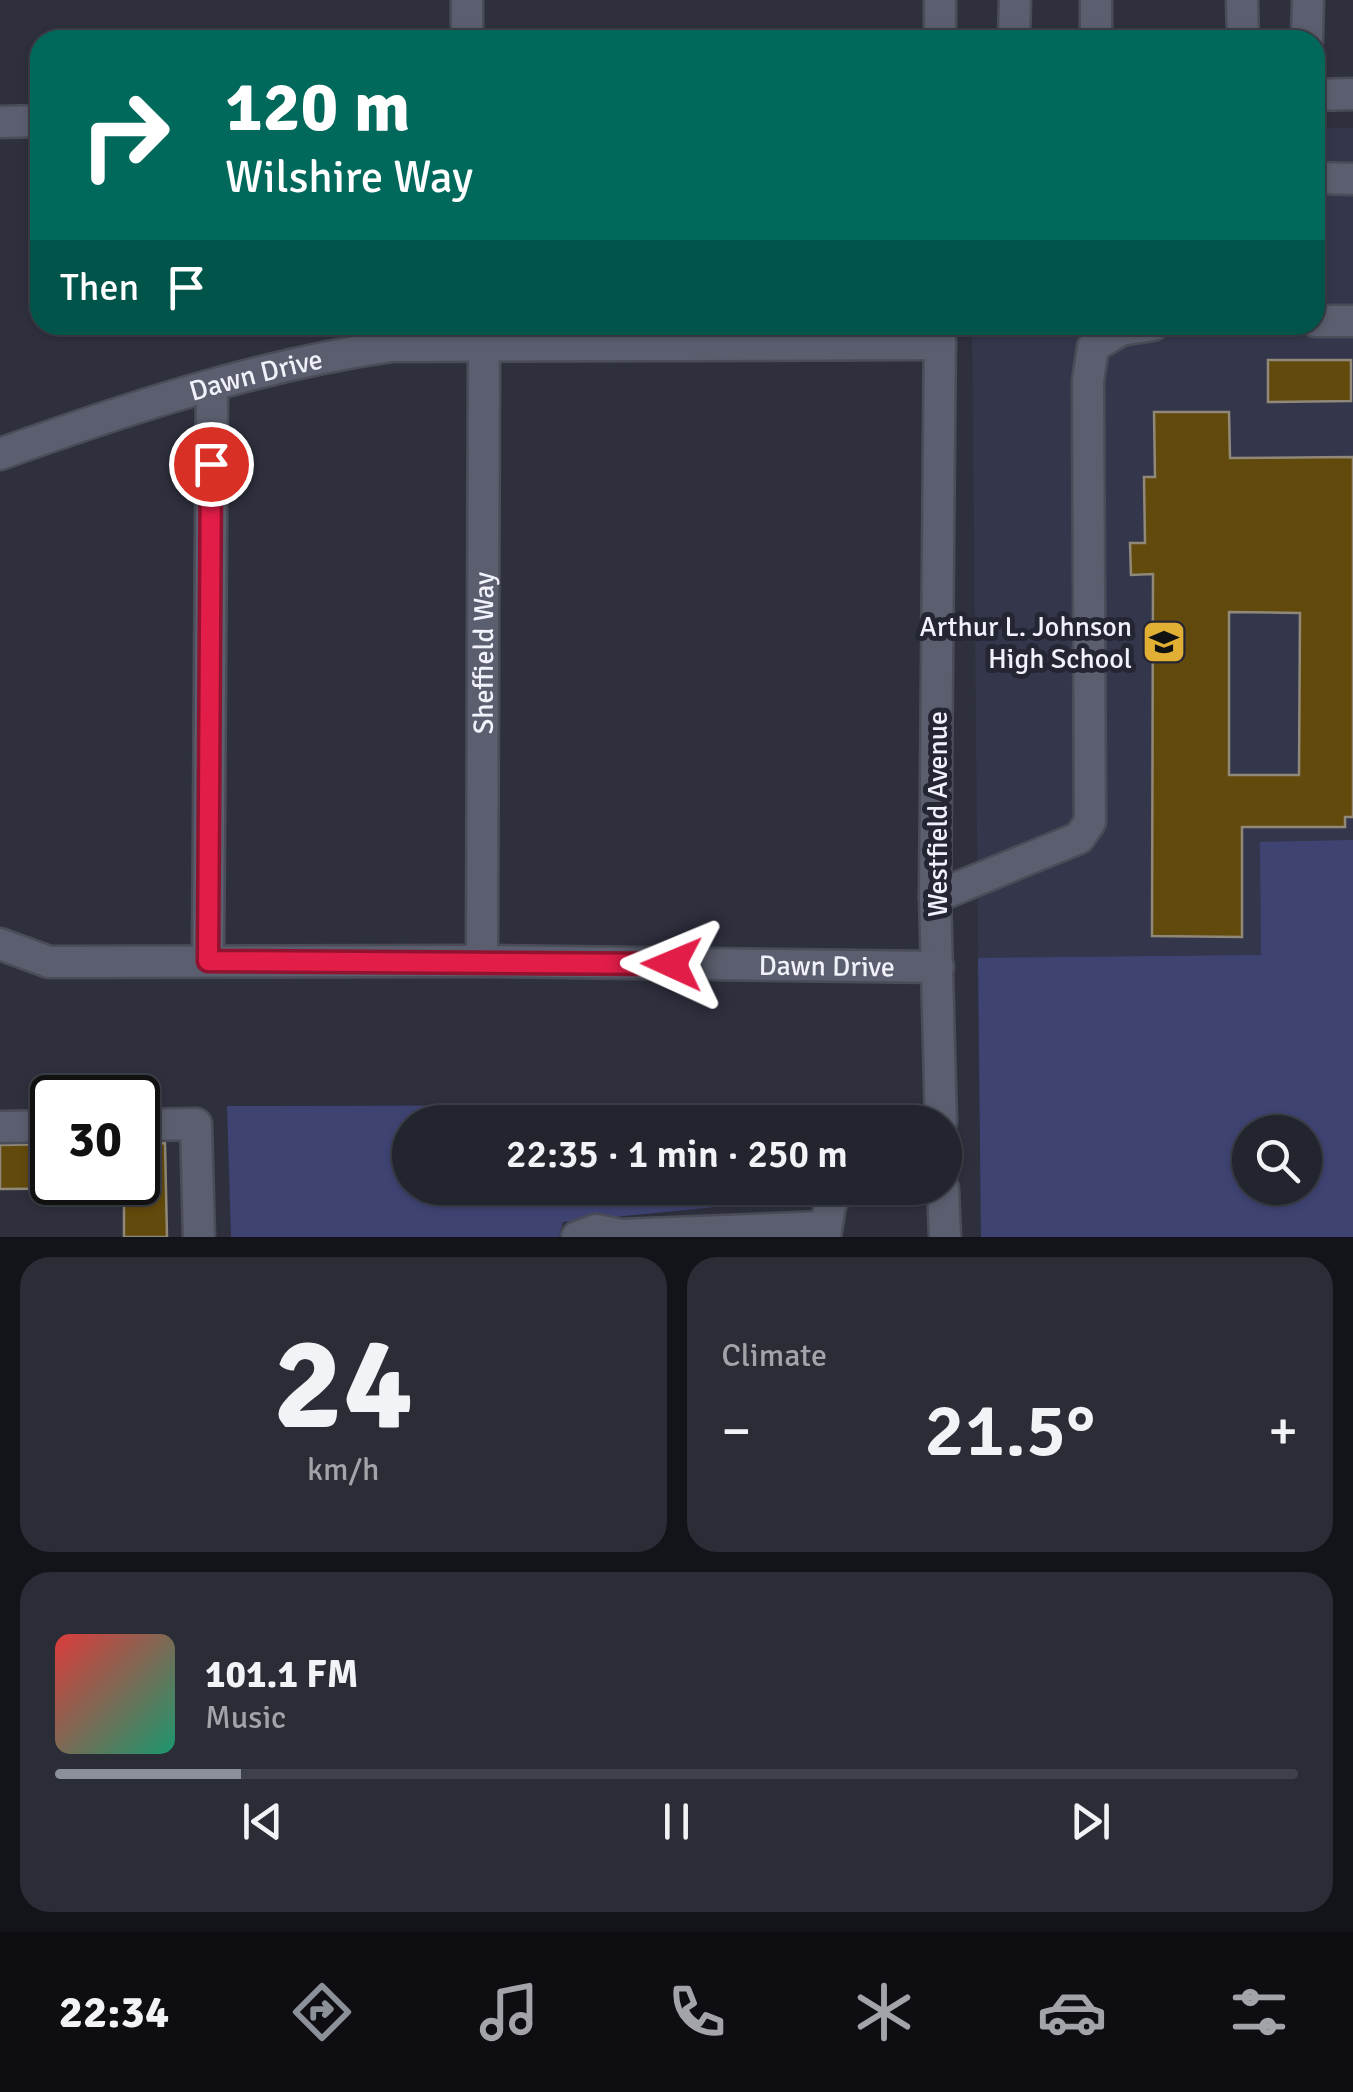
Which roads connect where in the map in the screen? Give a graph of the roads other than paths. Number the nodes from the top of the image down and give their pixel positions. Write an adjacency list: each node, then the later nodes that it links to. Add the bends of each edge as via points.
1 (467, 0): 7 (street)
2 (940, 0): 8 (street)
3 (1014, 0): 9 (street)
4 (1096, 0): 10 (street)
5 (1242, 0): 11 (street)
6 (1308, 0): 12 (street)
7 (467, 30)
8 (940, 30)
9 (1014, 30)
10 (1096, 30)
11 (1243, 30)
12 (1307, 30)
13 (1353, 94): 14 (street)
14 (1325, 95)
15 (30, 121): 16 (street)
16 (0, 122)
17 (1325, 178): 18 (street)
18 (1353, 179)
19 (1325, 321): 20 (street)
20 (1353, 321)
21 (902, 335): 24 (street, Dawn Drive)
22 (940, 335): 27 (street, Westfield Avenue)
23 (1101, 336): 27 (street, via 1088,381 1090,822 1079,838)
24 (484, 346): 25 (street, Dawn Drive, via 358,351); 30 (street, Sheffield Way)
25 (212, 387): 26 (street, Dawn Drive); 29 (street)
26 (0, 454)
27 (935, 897): 31 (street, Westfield Avenue)
28 (0, 944): 29 (street, Dawn Drive, via 50,962)
29 (208, 961): 30 (street, Dawn Drive)
30 (482, 961): 31 (street, Dawn Drive)
31 (938, 967): 32 (street, Westfield Avenue)
32 (941, 1105)
33 (160, 1125): 39 (street, via 196,1124)
34 (30, 1126): 35 (street)
35 (0, 1127)
36 (834, 1205): 38 (street)
37 (944, 1205): 41 (street)
38 (825, 1232): 40 (street, via 596,1230)
39 (199, 1237)
40 (578, 1237)
41 (945, 1237)

